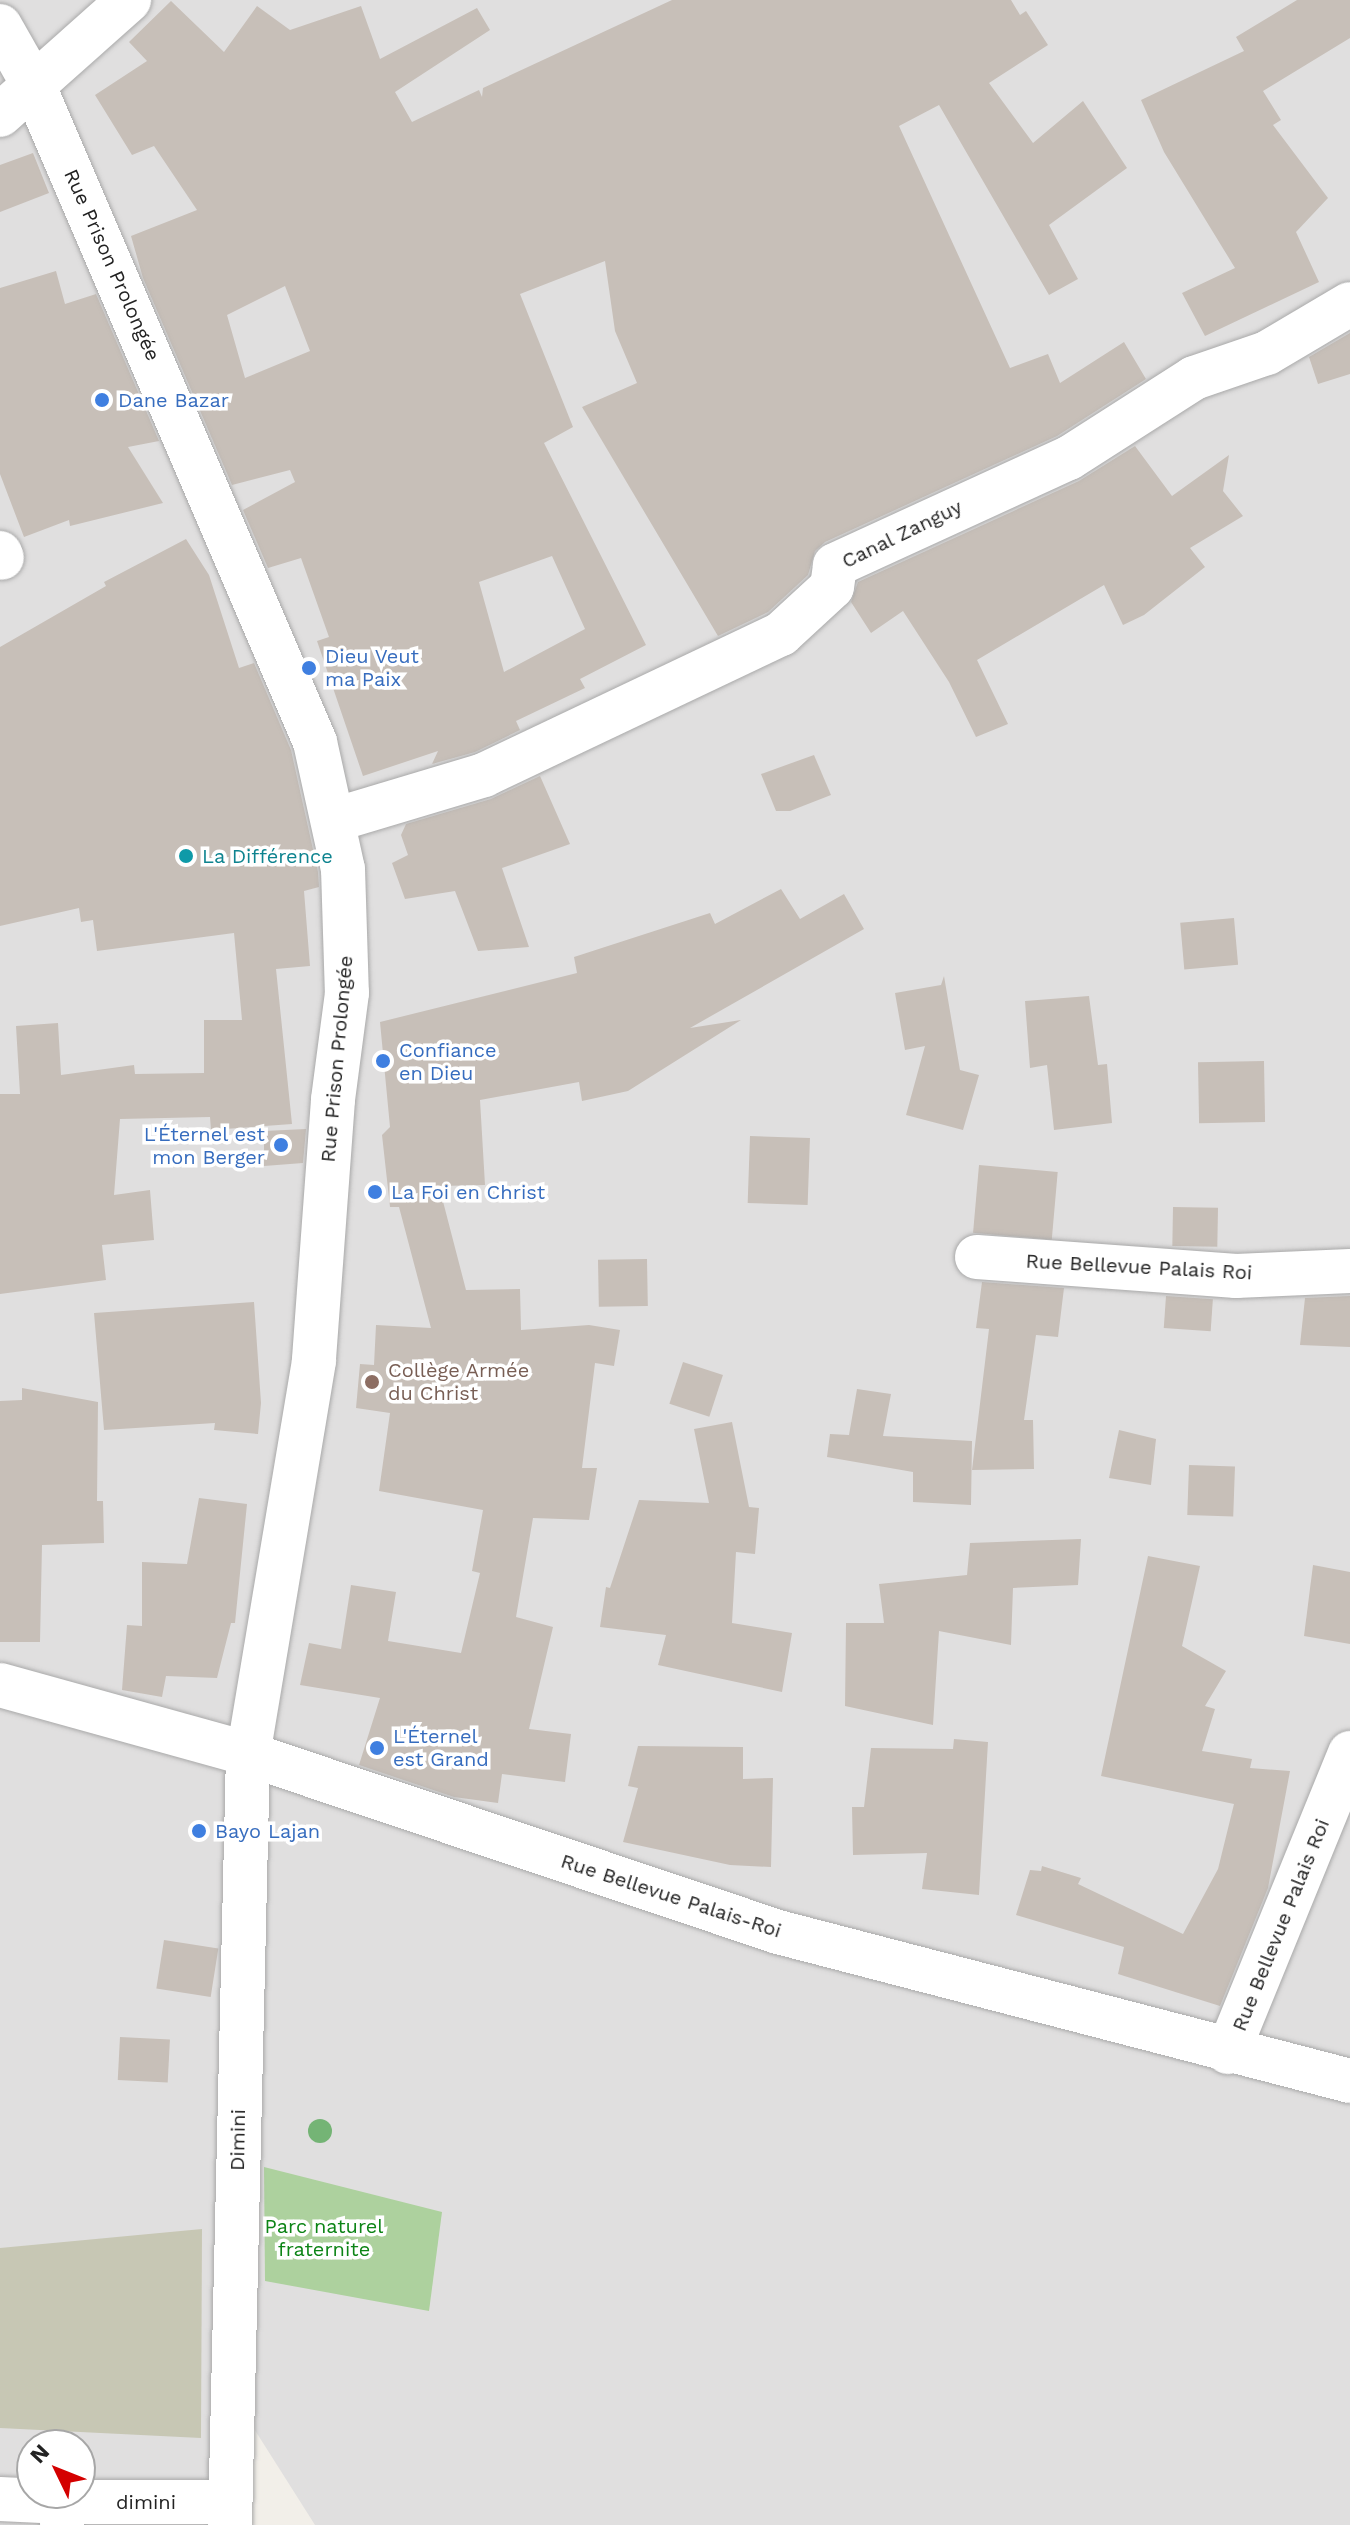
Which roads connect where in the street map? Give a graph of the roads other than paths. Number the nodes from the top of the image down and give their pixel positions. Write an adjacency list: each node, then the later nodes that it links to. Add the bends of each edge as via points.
1 (129, 0): 3 (street)
2 (0, 26): 3 (street, Rue Prison Prolongée)
3 (33, 84): 4 (street); 6 (street, Rue Prison Prolongée, via 315,742)
4 (0, 115)
5 (1350, 304): 6 (street, Canal Zanguy, via 1267,353 1194,378 1069,458 835,565 832,587 781,634 484,775)
6 (334, 820): 11 (street, Rue Prison Prolongée, via 343,869 347,993 333,1100 314,1361)
7 (977, 1257): 8 (street, Rue Bellevue Palais Roi, via 1236,1276)
8 (1350, 1271)
9 (0, 1685): 11 (street, Rue Bellevue Palais-Roi)
10 (1350, 1753): 12 (street, Rue Bellevue Palais Roi)
11 (248, 1754): 12 (street, Rue Bellevue Palais-Roi, via 778,1932); 16 (street, Dimini)
12 (1228, 2052): 13 (street, Rue Bellevue Palais-Roi)
13 (1350, 2081)
14 (0, 2499): 15 (street, dimini)
15 (63, 2513): 16 (street, dimini)
16 (229, 2513)

